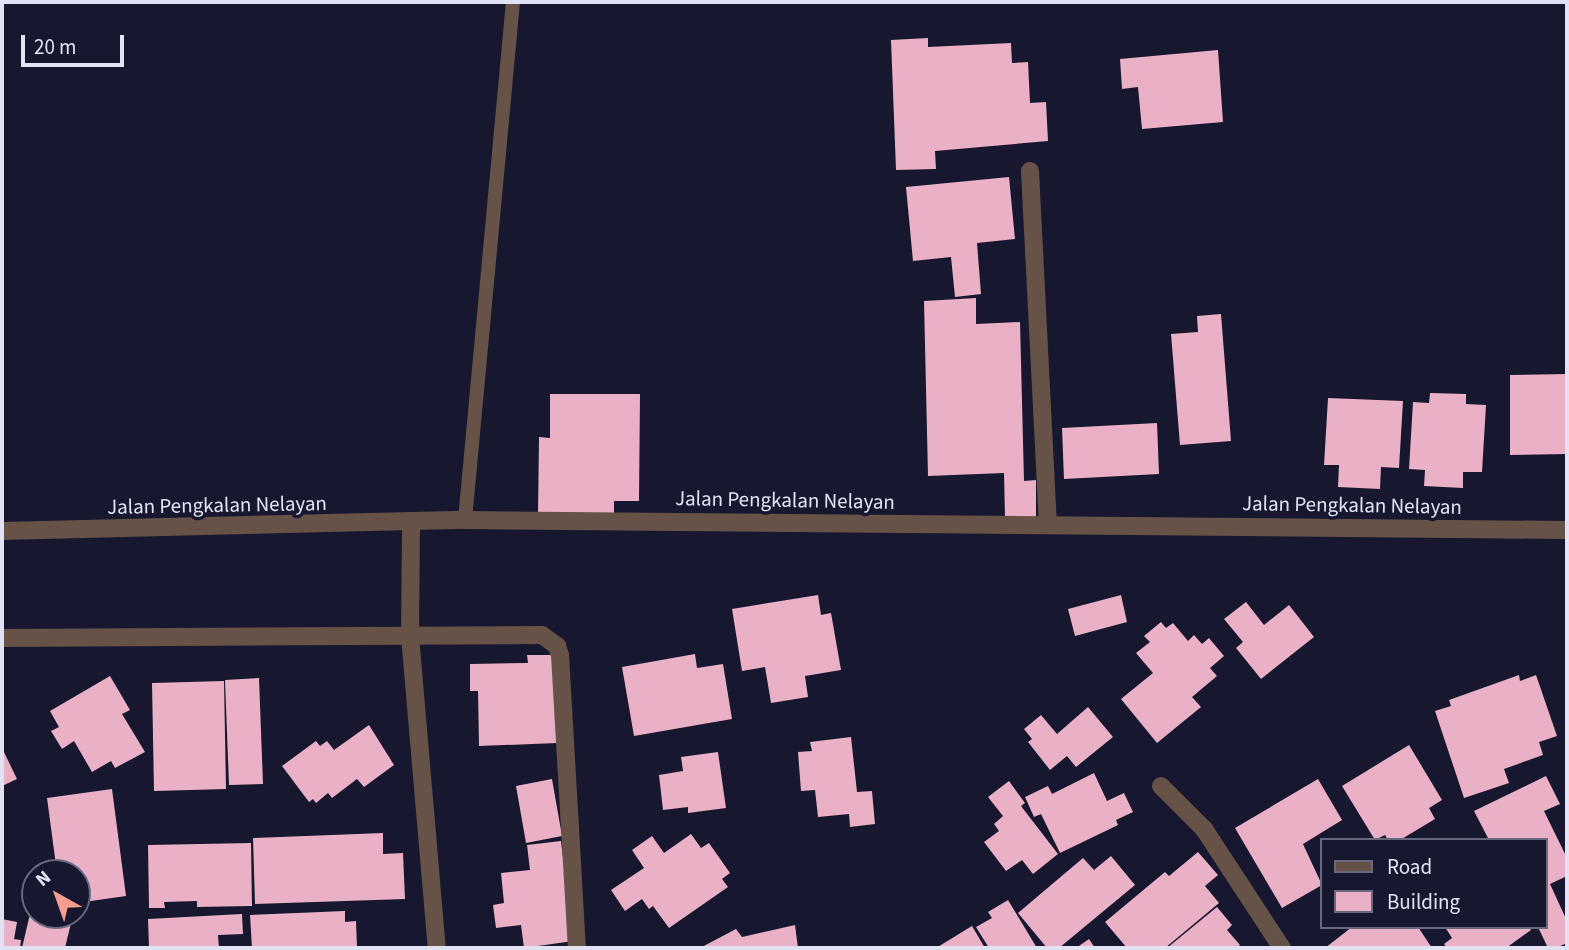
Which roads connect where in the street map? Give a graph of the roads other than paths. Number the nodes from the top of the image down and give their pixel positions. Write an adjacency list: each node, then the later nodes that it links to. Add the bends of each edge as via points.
1 (513, 2): 3 (lane)
2 (1030, 171): 5 (street)
3 (465, 520): 4 (street, Jalan Pengkalan Nelayan); 5 (street, Jalan Pengkalan Nelayan)
4 (411, 524): 7 (street, Jalan Pengkalan Nelayan); 8 (street)
5 (1048, 525): 6 (street, Jalan Pengkalan Nelayan)
6 (1567, 530)
7 (2, 531)
8 (410, 636): 9 (street); 11 (street); 12 (street, via 536,634 557,646)
9 (2, 638)
10 (1161, 786): 13 (street, via 1204,830)
11 (436, 948)
12 (578, 948)
13 (1282, 948)

